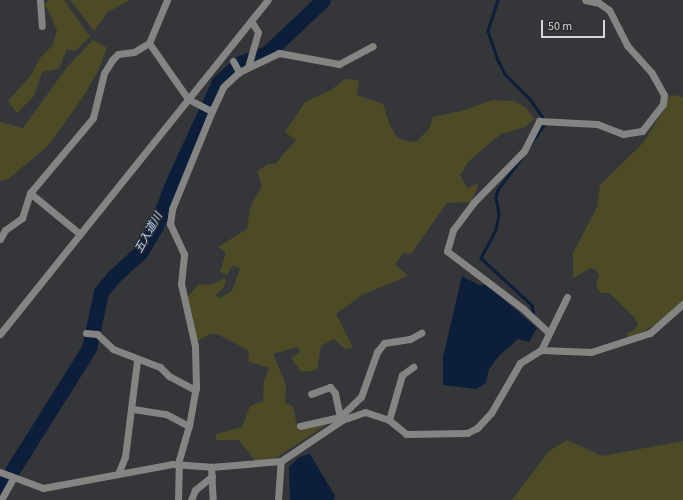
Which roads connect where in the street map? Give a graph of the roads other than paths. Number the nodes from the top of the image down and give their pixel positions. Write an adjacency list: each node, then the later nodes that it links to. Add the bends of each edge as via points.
1 (40, 0): 6 (street)
2 (167, 0): 7 (street)
3 (268, 0): 5 (street)
4 (585, 0): 19 (street, via 599,3 609,10 627,45 652,72 664,95 663,104 642,131 623,134 597,124 539,121 524,151 473,203 453,230 447,251 522,308)
5 (251, 21): 10 (street, via 258,32); 12 (street)
6 (42, 26)
7 (149, 43): 12 (street); 14 (street, via 134,52 118,54 112,60 104,73 93,118)
8 (373, 46): 10 (street, via 339,64 279,53)
9 (232, 61): 11 (street)
10 (248, 67): 11 (street)
11 (239, 72): 13 (street, via 223,87)
12 (188, 99): 13 (street); 15 (street)
13 (212, 111): 26 (street, via 172,209 170,224 184,254 181,284 194,346)
14 (30, 193): 15 (street); 16 (street, via 26,213 5,230)
15 (80, 234): 22 (street)
16 (0, 239)
17 (567, 297): 19 (street)
18 (683, 304): 23 (street, via 650,333 591,352)
19 (548, 332): 23 (street)
20 (86, 333): 24 (street, via 97,334 113,349)
21 (421, 333): 29 (street, via 410,339 384,343 377,352 361,397)
22 (0, 334)
23 (541, 350): 30 (street, via 520,363 491,413 477,428 467,433 406,434)
24 (137, 360): 26 (street, via 160,367 169,376); 28 (street, via 132,381)
25 (413, 367): 30 (street, via 402,375)
26 (195, 390): 31 (street)
27 (311, 394): 29 (street, via 330,387 335,393)
28 (133, 408): 31 (street, via 166,414); 37 (street, via 125,457)
29 (341, 418): 30 (street, via 365,412); 32 (street); 33 (street)
30 (388, 420)
31 (189, 426): 34 (street)
32 (300, 426)
33 (281, 460): 35 (street); 44 (street)
34 (179, 464): 35 (street); 37 (street); 41 (street)
35 (211, 467): 38 (street)
36 (1, 472): 39 (street)
37 (118, 474): 39 (street, via 43,488)
38 (212, 476): 42 (street, via 195,490); 43 (street)
39 (13, 478): 40 (street)
40 (1, 500)
41 (178, 500)
42 (191, 500)
43 (214, 500)
44 (278, 500)

